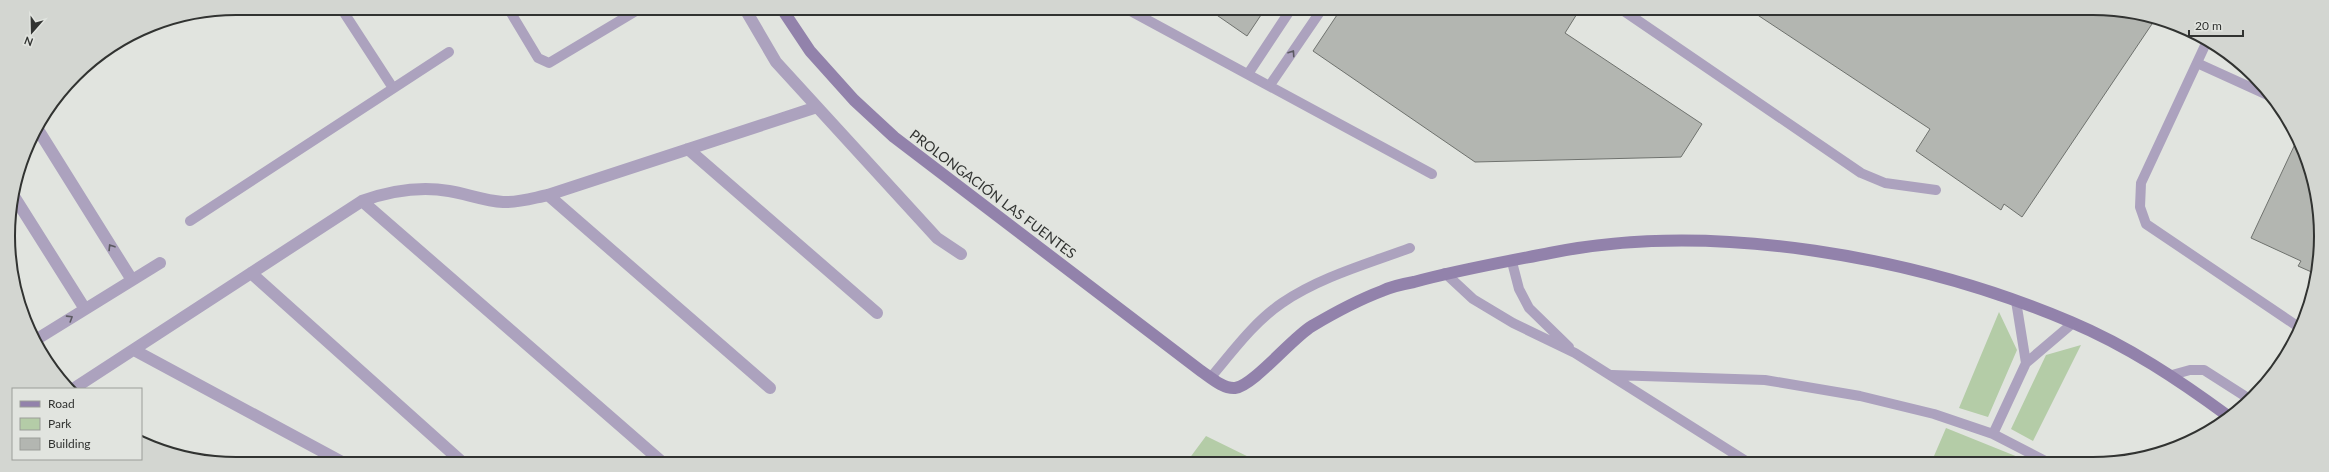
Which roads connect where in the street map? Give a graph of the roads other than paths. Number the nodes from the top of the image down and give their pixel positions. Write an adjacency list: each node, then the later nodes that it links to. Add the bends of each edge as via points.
1 (346, 15): 15 (lane)
2 (512, 15): 3 (lane, via 538,58 549,63)
3 (630, 15)
4 (749, 15): 17 (street, via 776,62)
5 (786, 15): 44 (street, PROLONGACIÓN LAS FUENTES, via 810,51 854,100 894,137)
6 (1138, 15): 13 (lane)
7 (1287, 15): 13 (lane)
8 (1318, 15): 14 (lane, one-way to 8)
9 (1630, 15): 21 (lane, via 1861,173 1885,183)
10 (2205, 46): 12 (lane)
11 (449, 52): 15 (lane)
12 (2198, 63): 16 (lane); 37 (lane, via 2141,183 2140,207 2146,224)
13 (1248, 74): 14 (lane)
14 (1270, 85): 20 (lane)
15 (393, 88): 25 (lane)
16 (2260, 92)
17 (816, 107): 19 (street); 27 (street, via 937,238)
18 (40, 134): 32 (street, one-way to 18)
19 (688, 149): 22 (street); 35 (street)
20 (1432, 174)
21 (1936, 190)
22 (548, 194): 23 (street, via 520,202 503,202 447,190 424,189 389,192); 46 (street)
23 (362, 201): 31 (street); 52 (street)
24 (18, 202): 34 (street)
25 (190, 221)
26 (1410, 248): 44 (lane, via 1336,276 1282,303 1254,326)
27 (961, 254)
28 (1512, 262): 30 (street, PROLONGACIÓN LAS FUENTES); 33 (street, PROLONGACIÓN LAS FUENTES, via 1592,247 1656,241 1730,243 1809,251 1874,262 1957,282); 40 (lane, via 1519,289 1529,308)
29 (160, 263): 32 (street)
30 (1446, 273): 40 (lane, via 1474,299 1513,323); 44 (street, PROLONGACIÓN LAS FUENTES, via 1383,290 1309,327 1248,381 1236,388 1225,386)
31 (251, 274): 39 (street); 51 (street)
32 (132, 280): 34 (street)
33 (2016, 301): 36 (street, PROLONGACIÓN LAS FUENTES); 41 (lane)
34 (85, 309): 38 (street, one-way to 34)
35 (877, 313)
36 (2073, 323): 41 (lane); 43 (street, PROLONGACIÓN LAS FUENTES)
37 (2295, 325)
38 (40, 337)
39 (134, 350): 45 (street); 50 (street)
40 (1575, 353): 42 (lane)
41 (2026, 363): 49 (lane)
42 (1612, 375): 49 (lane, via 1765,380 1860,396 1934,414); 53 (lane)
43 (2172, 375): 47 (lane, via 2190,370 2204,370); 48 (street, PROLONGACIÓN LAS FUENTES)
44 (1211, 377)
45 (75, 387)
46 (770, 388)
47 (2245, 396)
48 (2225, 414)
49 (1993, 434): 54 (lane)
50 (333, 457)
51 (456, 457)
52 (656, 457)
53 (1740, 457)
54 (2037, 457)

